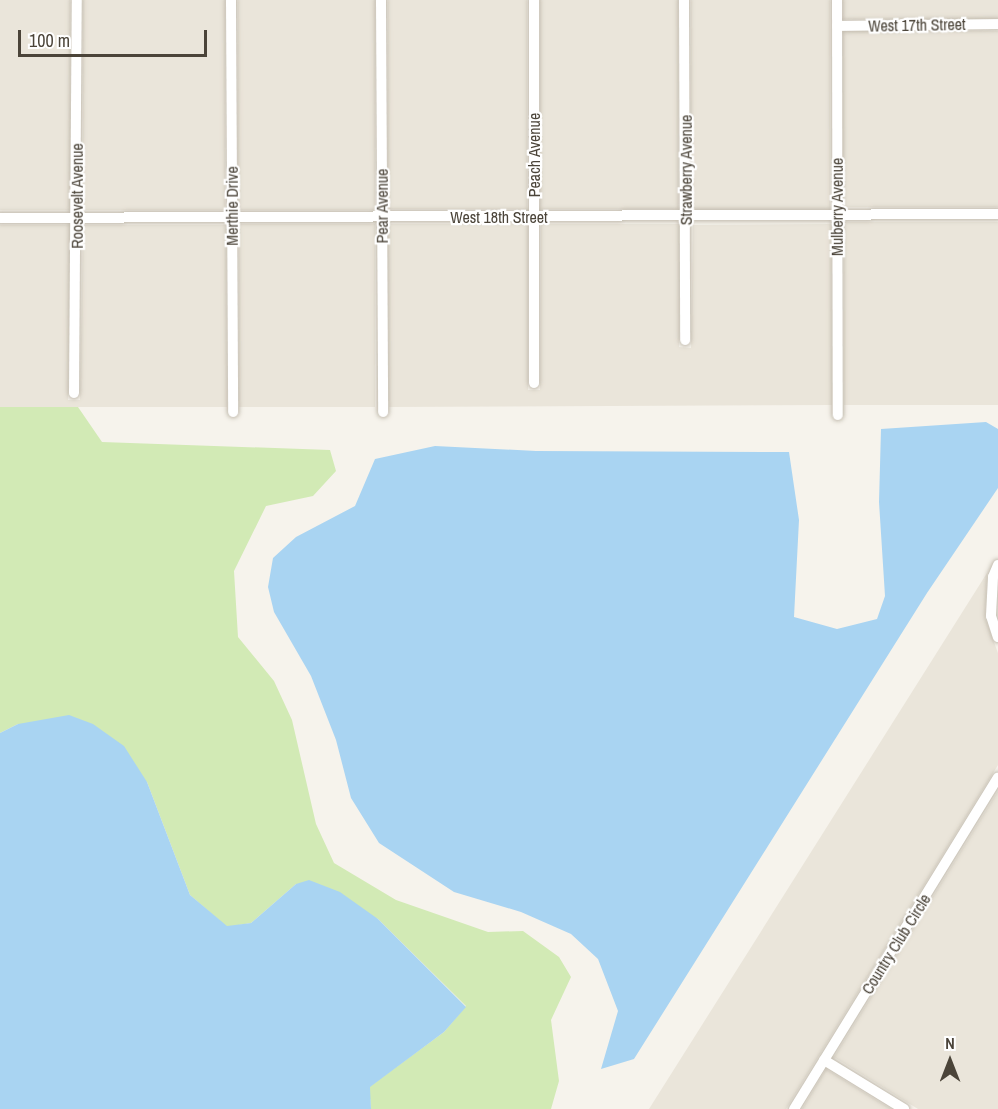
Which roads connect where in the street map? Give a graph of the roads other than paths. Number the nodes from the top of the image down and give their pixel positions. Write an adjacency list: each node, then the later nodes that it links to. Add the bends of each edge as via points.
1 (77, 0): 15 (street, Roosevelt Avenue)
2 (231, 0): 16 (street, Merthie Drive)
3 (381, 0): 10 (street, Pear Avenue)
4 (534, 0): 11 (street, Peach Avenue)
5 (684, 0): 12 (street, Strawberry Avenue)
6 (837, 0): 8 (street, Mulberry Avenue)
7 (998, 24): 8 (street, West 17th Street)
8 (837, 26): 13 (street, Mulberry Avenue)
9 (998, 214): 13 (street, West 18th Street)
10 (382, 217): 11 (street, West 18th Street); 16 (street, West 18th Street); 21 (street, Pear Avenue)
11 (534, 217): 12 (street, West 18th Street); 18 (street, Peach Avenue)
12 (687, 217): 13 (street, West 18th Street); 17 (street, Strawberry Avenue)
13 (837, 217): 22 (street, Mulberry Avenue)
14 (0, 218): 15 (street, West 18th Street)
15 (77, 218): 16 (street, West 18th Street); 19 (street, Roosevelt Avenue)
16 (232, 218): 20 (street, Merthie Drive)
17 (686, 340)
18 (534, 383)
19 (74, 393)
20 (233, 412)
21 (383, 412)
22 (838, 415)
23 (998, 565): 24 (street, via 993,577 991,616)
24 (998, 637)
25 (998, 778): 26 (street, Country Club Circle)
26 (824, 1060): 27 (street, Country Club Circle); 28 (street)
27 (794, 1109)
28 (904, 1109)

